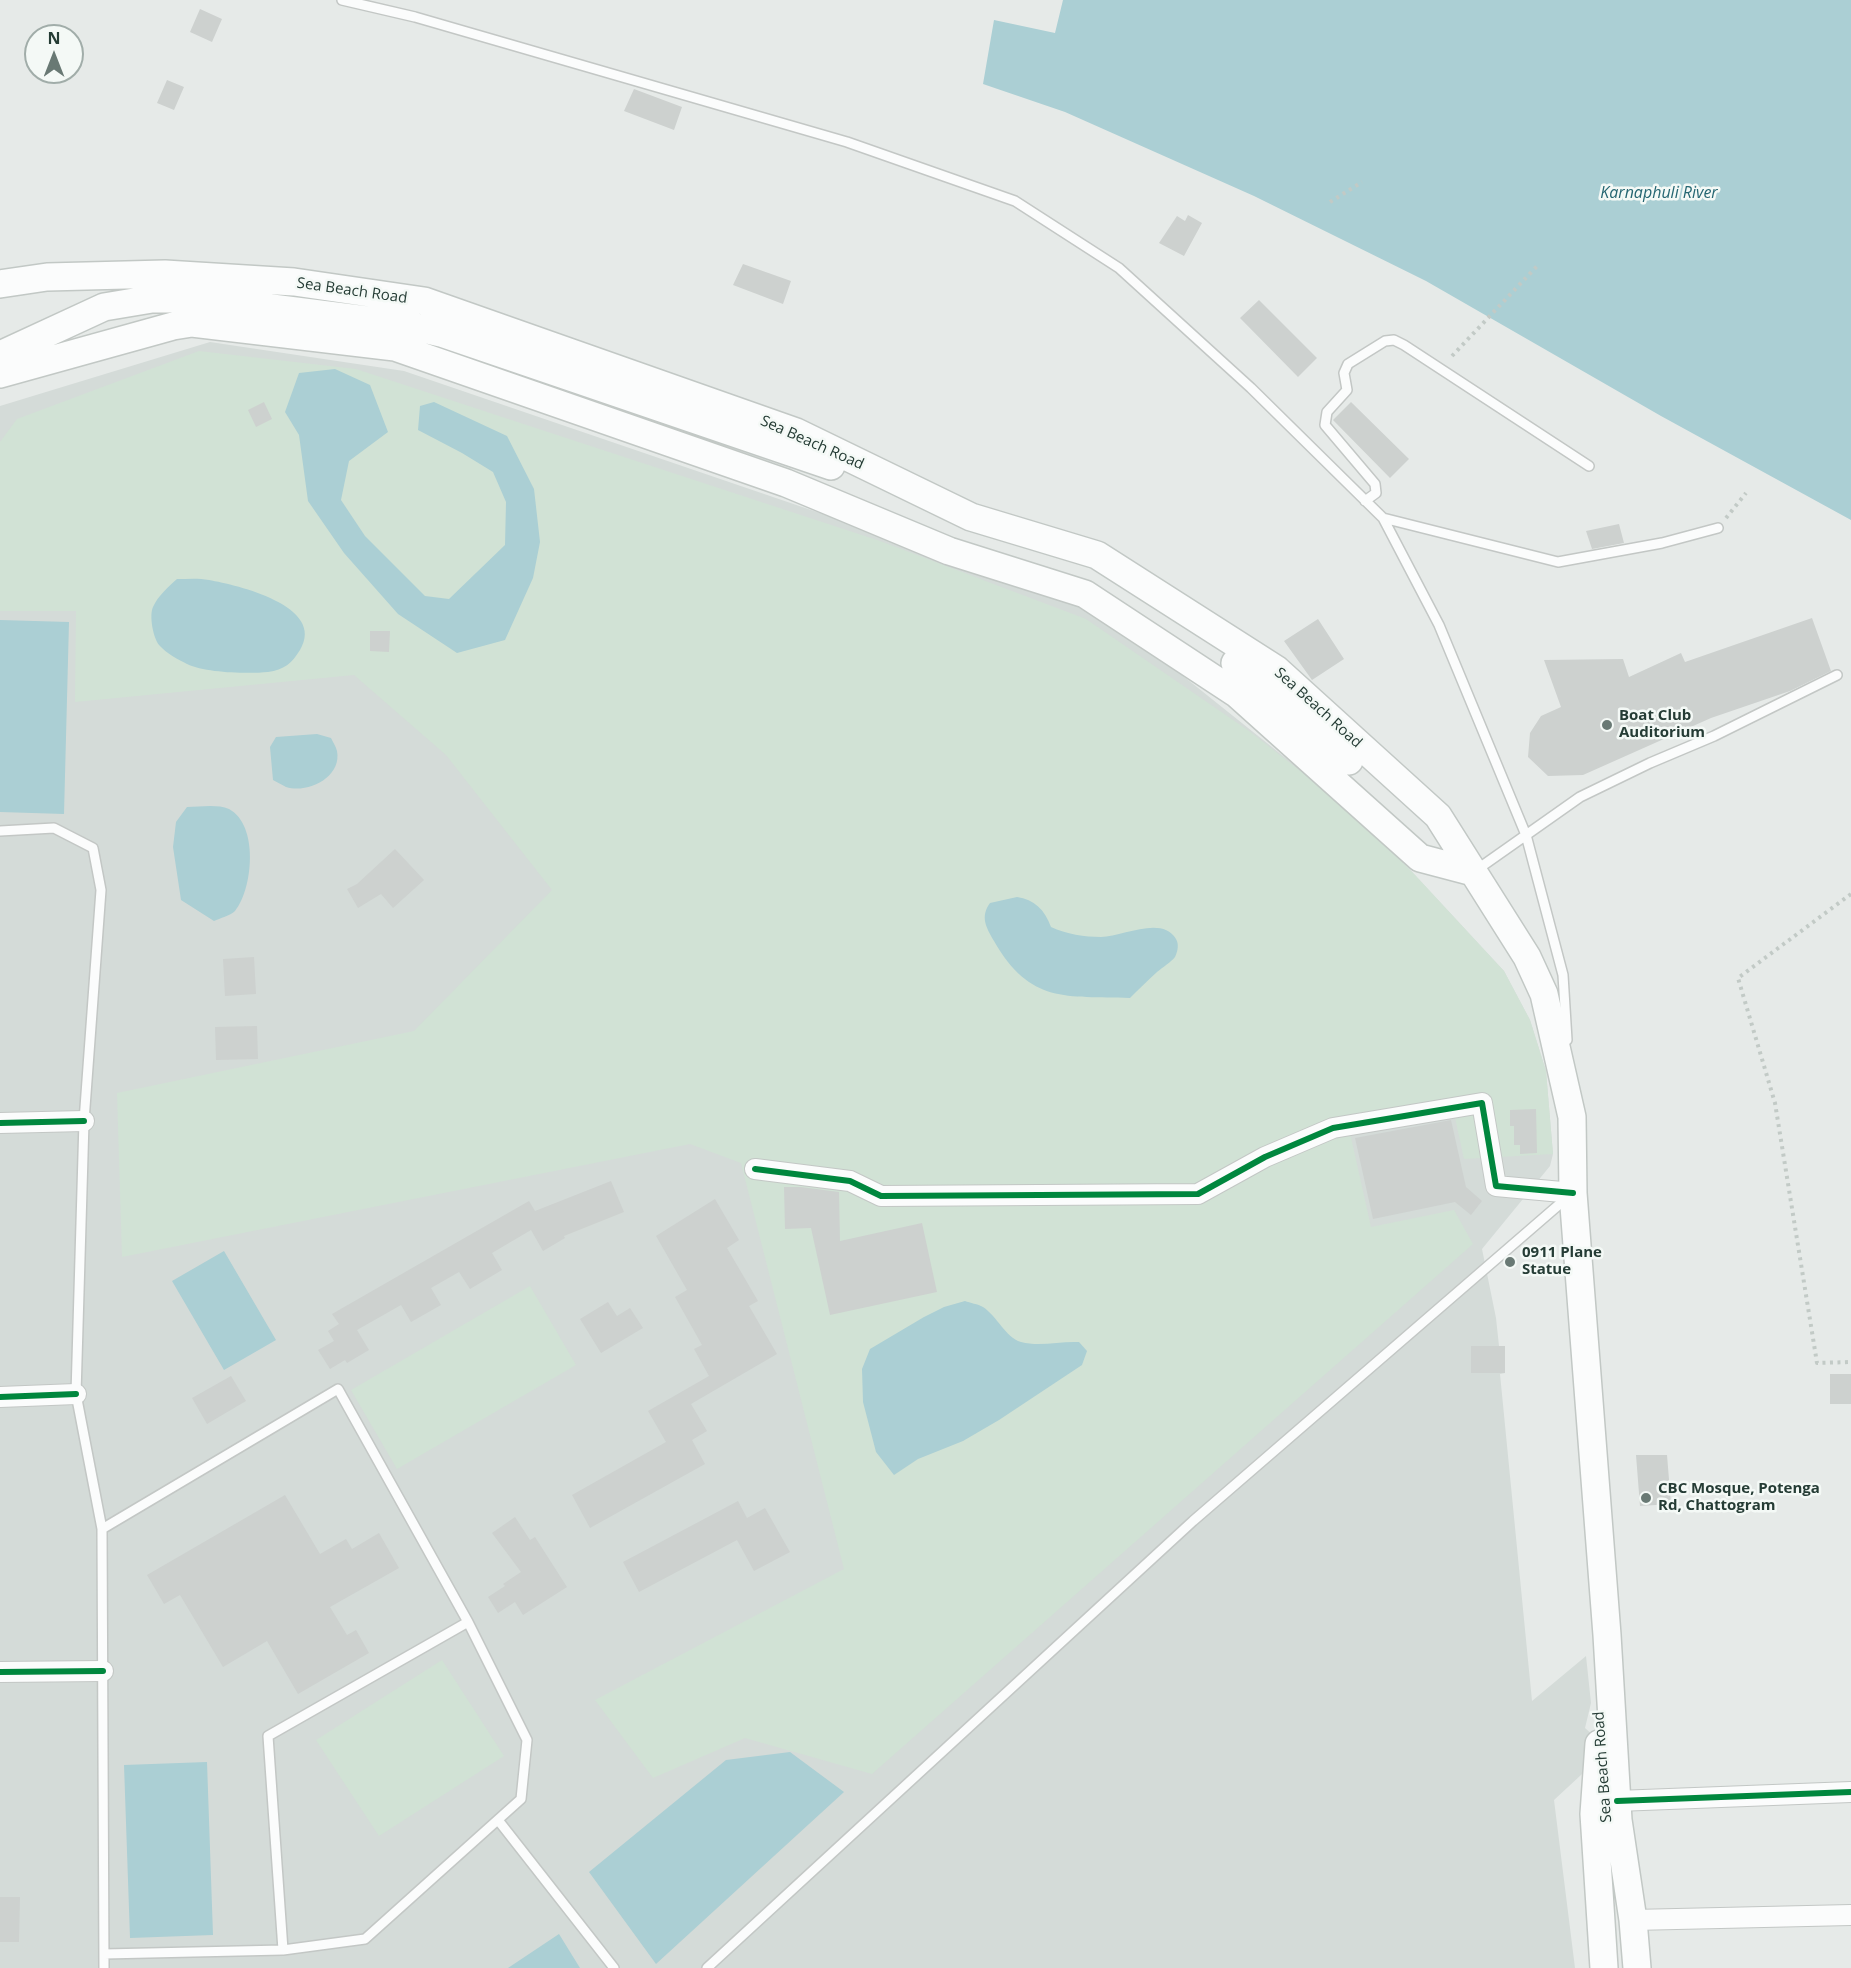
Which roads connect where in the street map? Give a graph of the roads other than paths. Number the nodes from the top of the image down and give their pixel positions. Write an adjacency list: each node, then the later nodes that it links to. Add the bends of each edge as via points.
1 (342, 0): 8 (lane, via 415,17 847,142 1015,201 1119,268 1251,388)
2 (47, 277): 3 (main road, Sea Beach Road); 4 (main road); 14 (main road, Sea Beach Road, via 165,274 294,282 424,301 796,432 971,517 1097,555 1277,670 1438,816)
3 (0, 284)
4 (152, 299): 5 (main road, via 104,307); 14 (main road, via 201,299 407,325 441,333 870,479 946,519 1087,566 1258,678)
5 (0, 355)
6 (0, 374): 14 (main road, via 192,323 395,347 786,483 949,551 1085,594 1237,694 1420,858)
7 (1589, 466): 8 (lane, via 1404,345 1385,341 1348,364 1344,373 1347,390 1327,412 1325,425 1375,484 1376,493)
8 (1365, 501): 9 (lane)
9 (1383, 518): 10 (lane, via 1558,562 1662,543); 13 (lane, via 1439,625)
10 (1718, 528)
11 (1837, 675): 13 (lane, via 1580,797)
12 (0, 831): 16 (lane, via 54,828 93,848 101,890)
13 (1526, 835): 14 (lane); 15 (lane, via 1563,975)
14 (1473, 872): 15 (main road, Sea Beach Road, via 1527,957 1544,994)
15 (1572, 1117): 19 (main road, Sea Beach Road)
16 (84, 1121): 17 (street); 20 (lane)
17 (0, 1123)
18 (755, 1168): 19 (street, via 850,1182 881,1196 1198,1194 1265,1157 1333,1128 1482,1103 1496,1186)
19 (1573, 1193): 24 (main road, Sea Beach Road); 36 (lane, via 1193,1521)
20 (76, 1394): 21 (street); 22 (lane)
21 (0, 1397)
22 (102, 1529): 23 (lane, via 338,1389); 25 (lane)
23 (468, 1622): 29 (lane, via 527,1740 521,1799); 32 (lane, via 268,1736)
24 (1607, 1635): 28 (main road, Sea Beach Road); 37 (main road, Sea Beach Road, via 1594,1814)
25 (103, 1671): 26 (street); 33 (lane)
26 (0, 1672)
27 (1851, 1792): 28 (street)
28 (1617, 1801): 31 (main road, Sea Beach Road)
29 (498, 1820): 32 (lane, via 366,1939); 35 (lane)
30 (1851, 1915): 31 (street)
31 (1633, 1920): 38 (main road, Sea Beach Road)
32 (283, 1950): 33 (lane)
33 (104, 1954): 34 (lane)
34 (104, 1968)
35 (614, 1968)
36 (707, 1968)
37 (1604, 1968)
38 (1637, 1968)

